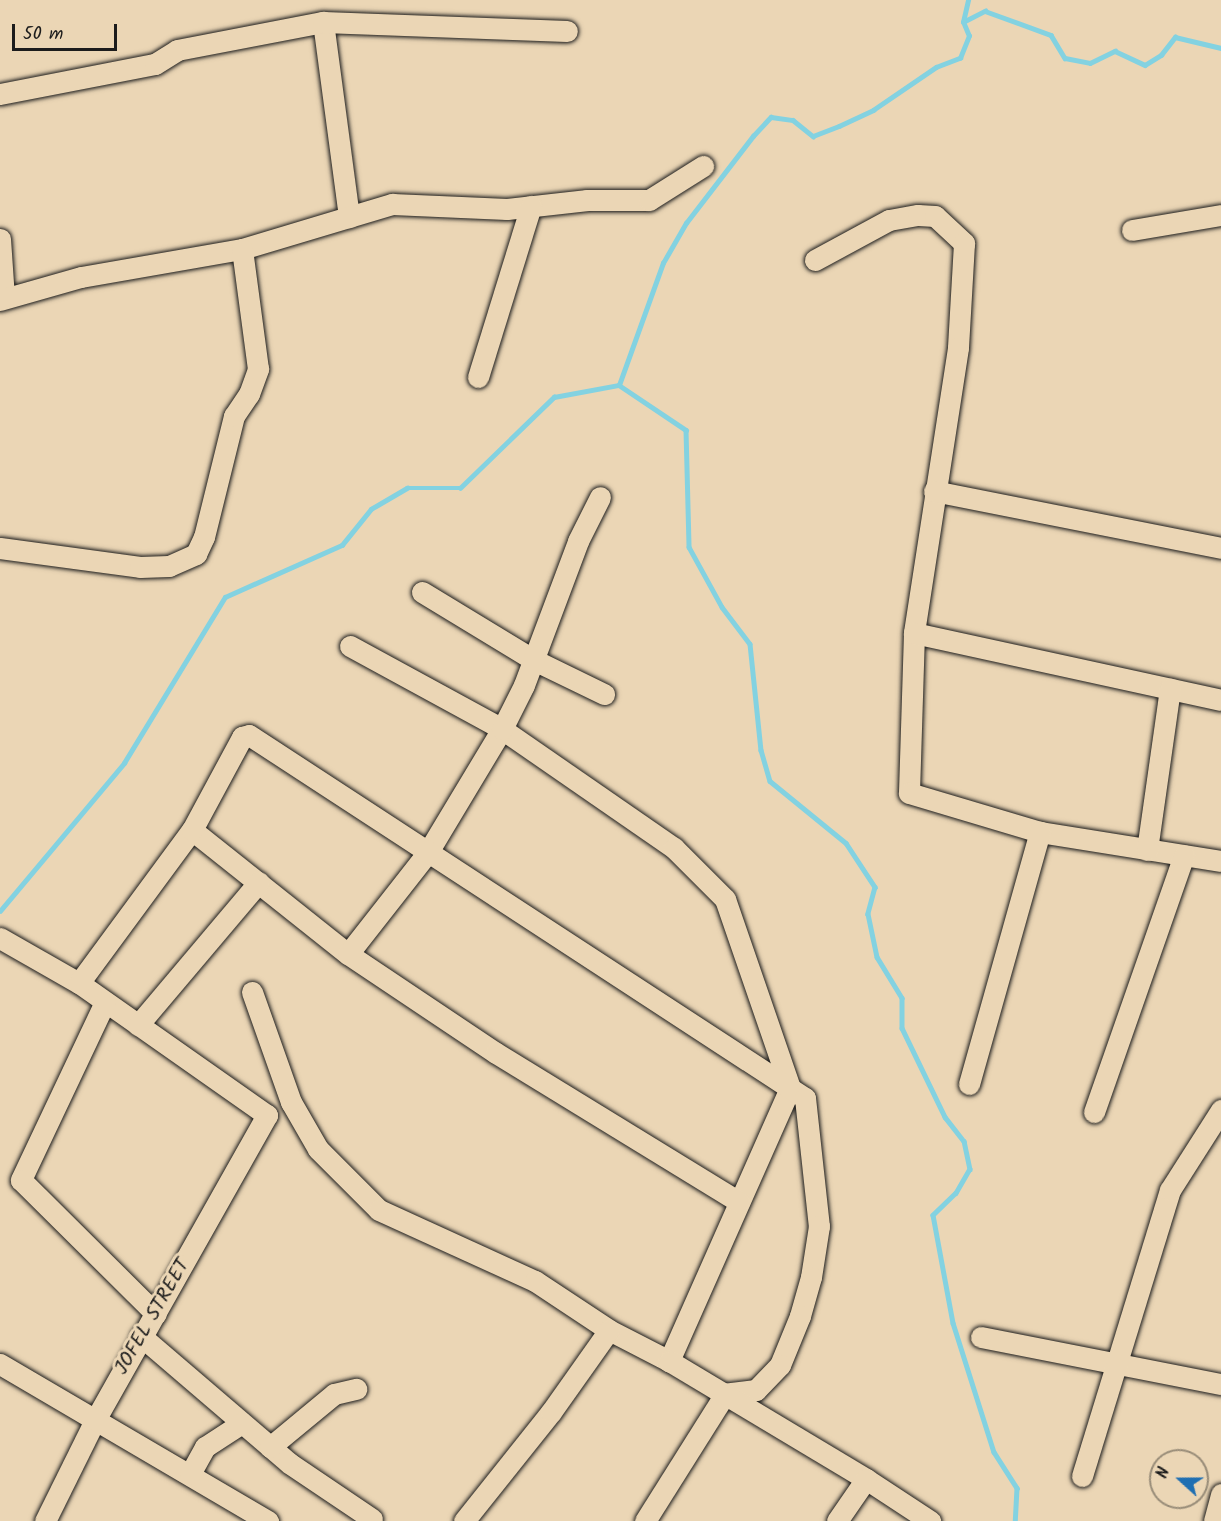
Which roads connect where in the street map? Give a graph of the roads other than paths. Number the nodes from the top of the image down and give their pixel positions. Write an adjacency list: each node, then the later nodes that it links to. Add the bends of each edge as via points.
1 (323, 22): 2 (street); 3 (street, via 177,50 155,64); 7 (street)
2 (567, 31)
3 (0, 94)
4 (703, 166): 5 (street, via 649,200 587,200)
5 (531, 206): 7 (street, via 507,209 392,204); 13 (street)
6 (1221, 215): 8 (street)
7 (349, 217): 10 (street)
8 (1132, 230)
9 (0, 239): 12 (street)
10 (242, 249): 12 (street, via 81,277); 16 (street, via 258,369 249,394 234,416 196,555 169,566 140,567)
11 (816, 260): 14 (street, via 889,220 918,215 935,216 964,243 958,348)
12 (2, 299)
13 (478, 377)
14 (934, 491): 17 (street); 19 (street)
15 (600, 497): 21 (street, via 578,541)
16 (0, 548)
17 (1221, 548)
18 (422, 592): 21 (street)
19 (914, 633): 22 (street); 27 (street, via 909,793)
20 (350, 646): 25 (street)
21 (534, 660): 23 (street); 25 (street)
22 (1170, 689): 24 (street); 28 (street)
23 (604, 694)
24 (1221, 700)
25 (502, 729): 29 (street); 40 (street, via 674,848 725,899)
26 (192, 830): 29 (street, via 242,737 249,735); 32 (street); 35 (street)
27 (1040, 832): 28 (street); 39 (street)
28 (1147, 850): 30 (street)
29 (428, 852): 34 (street); 40 (street)
30 (1184, 855): 31 (street); 42 (street)
31 (1221, 861)
32 (259, 882): 34 (street); 38 (street)
33 (0, 938): 35 (street)
34 (348, 954): 43 (street, via 496,1053)
35 (79, 983): 37 (street)
36 (252, 992): 45 (street, via 291,1102 318,1149 352,1185 388,1215 535,1281)
37 (105, 1002): 38 (street); 44 (street, via 21,1180)
38 (138, 1025): 44 (street, JOFEL STREET, via 267,1115)
39 (969, 1084)
40 (789, 1088): 43 (street); 53 (street, via 808,1105 819,1226 811,1277 780,1365 756,1390)
41 (1221, 1110): 49 (street, via 1170,1190)
42 (1094, 1112)
43 (739, 1202): 48 (street)
44 (156, 1314): 46 (street, JOFEL STREET)
45 (609, 1330): 48 (street); 64 (street, via 551,1412)
46 (141, 1336): 54 (street, JOFEL STREET); 55 (street)
47 (981, 1336): 49 (street)
48 (669, 1361): 53 (street)
49 (1114, 1363): 51 (street); 58 (street)
50 (0, 1364): 54 (street)
51 (1221, 1384)
52 (356, 1389): 56 (street, via 334,1394)
53 (725, 1395): 59 (street); 65 (street)
54 (95, 1420): 57 (street); 62 (street, JOFEL STREET)
55 (242, 1423): 56 (street); 57 (street, via 205,1447)
56 (270, 1448): 61 (street)
57 (190, 1474): 63 (street)
58 (1082, 1476)
59 (866, 1479): 66 (street); 67 (street)
60 (1221, 1494): 68 (street)
61 (373, 1520)
62 (45, 1521)
63 (268, 1521)
64 (464, 1521)
65 (645, 1521)
66 (837, 1521)
67 (930, 1521)
68 (1214, 1521)

